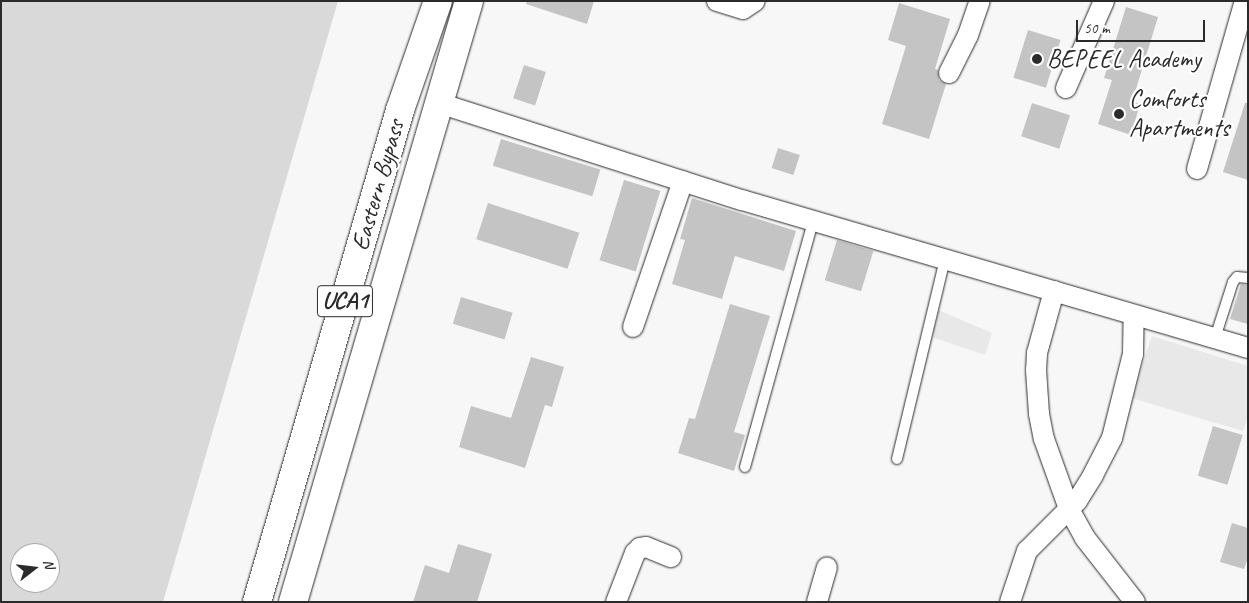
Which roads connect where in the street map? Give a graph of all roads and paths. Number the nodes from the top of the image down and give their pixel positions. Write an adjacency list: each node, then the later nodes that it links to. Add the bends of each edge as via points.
1 (438, 1): 27 (main road, Eastern Bypass / UCA1, via 400,110)
2 (469, 1): 10 (main road, Eastern Bypass / UCA1)
3 (717, 1): 4 (street, via 742,9)
4 (754, 1)
5 (980, 1): 8 (street, via 968,36)
6 (1104, 1): 9 (street)
7 (1246, 1): 11 (street)
8 (949, 73)
9 (1066, 88)
10 (439, 103): 12 (street); 26 (main road, Eastern Bypass / UCA1)
11 (1197, 169)
12 (683, 181): 13 (street); 18 (street)
13 (813, 221): 14 (street); 22 (lane)
14 (945, 259): 16 (street); 21 (lane)
15 (1248, 278): 19 (lane, via 1237,277 1233,282)
16 (1054, 291): 17 (street); 23 (street, via 1037,353 1036,390 1044,439)
17 (1134, 315): 19 (street); 23 (street, via 1133,354 1112,438 1077,501)
18 (633, 327)
19 (1215, 338): 20 (street)
20 (1248, 348)
21 (897, 459)
22 (745, 467)
23 (1068, 509): 30 (street, via 1027,551); 31 (street, via 1085,538)
24 (671, 557): 28 (street, via 646,547 640,548 635,553)
25 (827, 567): 29 (street)
26 (296, 601)
27 (257, 602)
28 (616, 602)
29 (817, 602)
30 (1010, 602)
31 (1135, 602)

